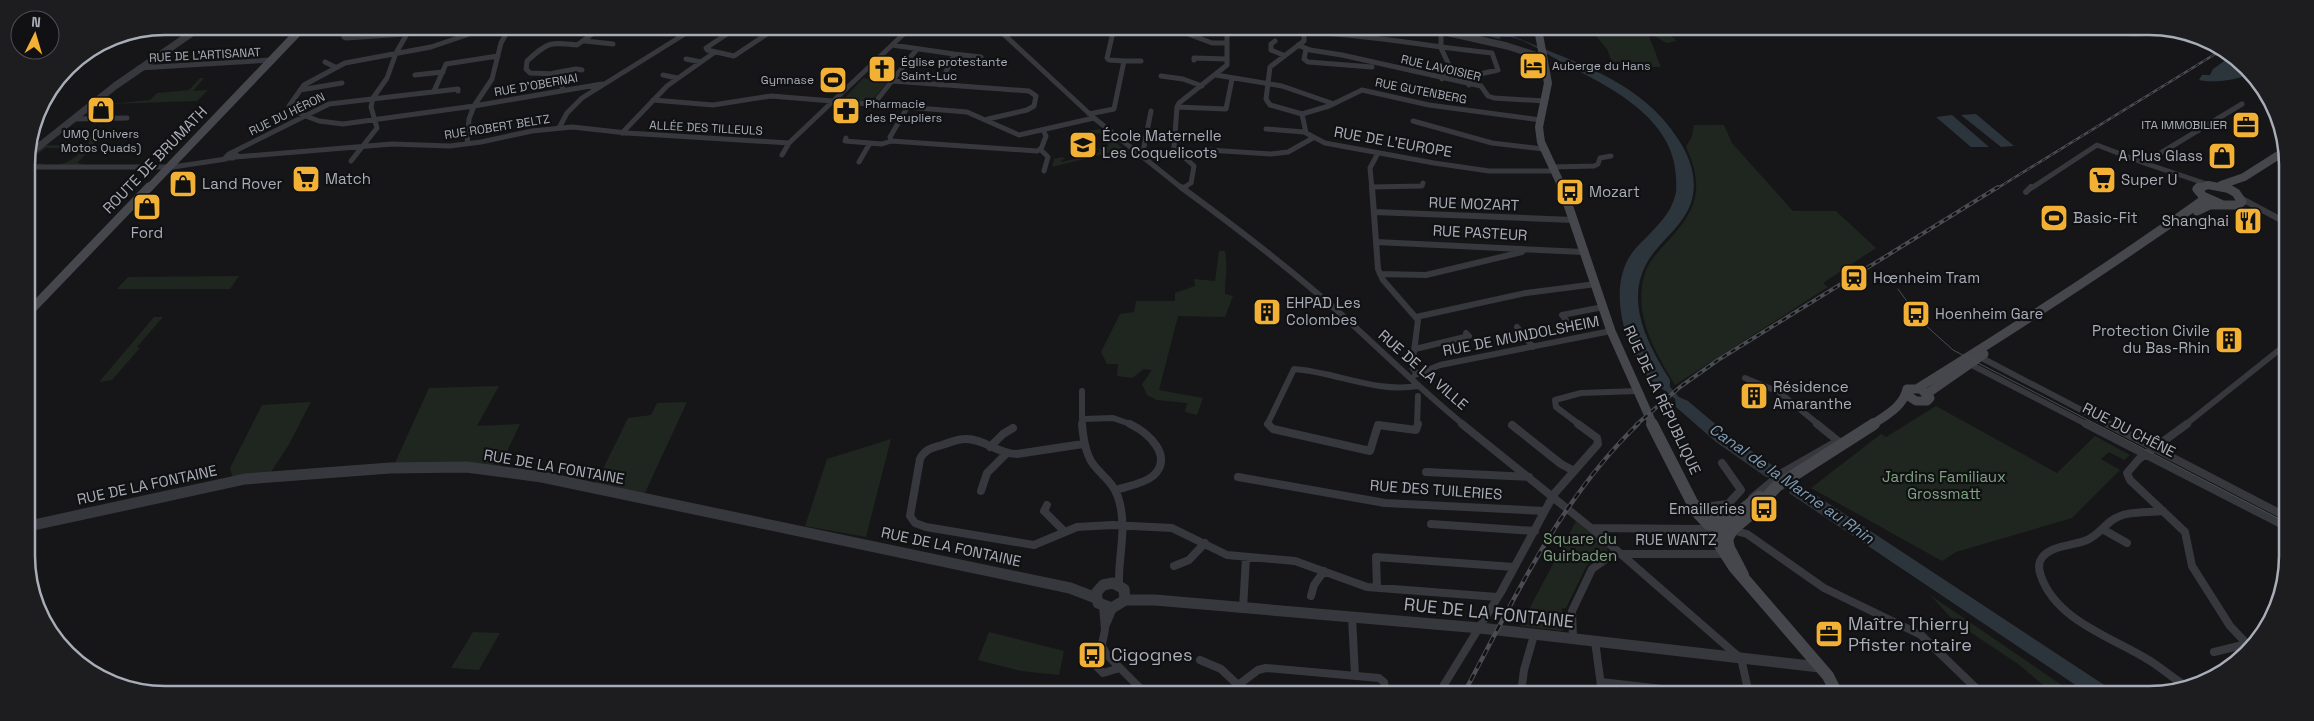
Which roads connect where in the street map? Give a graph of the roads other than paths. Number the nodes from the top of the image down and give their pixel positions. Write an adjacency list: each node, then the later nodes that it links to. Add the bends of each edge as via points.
1 (188, 35): 50 (street)
2 (295, 35): 40 (main road, ROUTE DE BRUMATH)
3 (345, 35): 4 (street, via 346,38)
4 (391, 35)
5 (405, 35): 33 (street)
6 (458, 35): 33 (street, via 431,47)
7 (506, 35): 36 (street)
8 (592, 35): 22 (street)
9 (685, 35): 64 (street)
10 (726, 35): 31 (street, via 706,48)
11 (766, 35): 31 (street, via 734,56)
12 (903, 35): 26 (street)
13 (1004, 35): 85 (street, RUE DE LA VILLE)
14 (1112, 35): 43 (street, via 1106,58)
15 (1191, 35): 25 (street, via 1212,43)
16 (1227, 35): 25 (street)
17 (1304, 35): 27 (street, via 1304,41)
18 (1355, 35): 29 (street)
19 (1441, 35): 29 (street)
20 (1459, 35): 32 (street)
21 (1539, 35): 32 (main road)
22 (585, 41): 24 (street); 53 (street, via 572,46 550,44 537,50 527,61 526,68 530,73)
23 (1275, 41): 35 (street, via 1271,50)
24 (613, 44)
25 (1227, 44): 39 (street)
26 (892, 45): 30 (street); 75 (street)
27 (1298, 45): 28 (street, RUE LAVOISIER); 35 (street)
28 (1306, 48): 42 (street, RUE LAVOISIER); 47 (street, RUE LAVOISIER, via 1305,61)
29 (1441, 48): 60 (street, via 1449,65); 65 (street, via 1492,53 1498,70 1474,74)
30 (917, 49): 34 (street); 61 (street)
31 (715, 52): 46 (street)
32 (1543, 52): 74 (main road, via 1548,83)
33 (396, 53): 49 (street); 72 (street, via 387,78)
34 (954, 54): 37 (street); 66 (street)
35 (1283, 55): 63 (street, via 1270,67)
36 (498, 56): 52 (street, via 450,62); 79 (street, via 492,80)
37 (981, 57)
38 (686, 59): 46 (street)
39 (1227, 59): 41 (street); 56 (street, via 1225,68)
40 (271, 60): 50 (street, RUE DE L'ARTISANAT); 118 (main road, ROUTE DE BRUMATH)
41 (1194, 60)
42 (1358, 60): 47 (street); 48 (street, RUE LAVOISIER)
43 (1124, 61): 44 (street); 85 (street, via 1114,110)
44 (1141, 61)
45 (325, 62): 49 (street)
46 (701, 62): 58 (street)
47 (1352, 65): 48 (street, RUE LAVOISIER)
48 (1386, 66): 60 (street, RUE LAVOISIER)
49 (335, 67): 68 (street)
50 (139, 68): 87 (street)
51 (582, 70): 53 (street)
52 (443, 72): 54 (street); 70 (street)
53 (554, 73): 69 (street)
54 (415, 75)
55 (663, 75): 58 (street)
56 (1216, 75): 59 (street); 67 (street)
57 (1161, 76): 67 (street)
58 (677, 78): 73 (street)
59 (1232, 79): 63 (street); 80 (street, via 1226,108)
60 (1442, 79): 65 (street, RUE LAVOISIER)
61 (893, 81): 66 (street); 78 (street)
62 (342, 82): 68 (street)
63 (1268, 83): 76 (street, via 1306,92); 83 (street, via 1267,103)
64 (602, 84): 69 (street, RUE D'OBERNAI); 92 (street, via 574,104)
65 (1469, 84): 74 (street, RUE LAVOISIER, via 1483,87 1491,98)
66 (940, 85): 88 (street, via 1029,91 1036,96 1034,106 1027,110)
67 (1202, 86): 80 (street)
68 (300, 90): 84 (street, via 289,106)
69 (563, 90): 79 (street, RUE D'OBERNAI)
70 (434, 91): 71 (street, RUE DU HÉRON); 72 (street, RUE DU HÉRON)
71 (458, 91)
72 (373, 98): 84 (street, RUE DU HÉRON, via 329,104); 89 (street)
73 (653, 100): 75 (street, via 713,105 771,96); 96 (street)
74 (1545, 101): 90 (main road)
75 (833, 102): 78 (street); 100 (street)
76 (1334, 104): 83 (street, RUE GUTENBERG); 90 (street, RUE GUTENBERG, via 1357,91 1367,90 1429,105)
77 (2242, 104): 116 (street)
78 (874, 105): 81 (street)
79 (474, 106): 89 (street, RUE D'OBERNAI); 102 (street, via 469,119)
80 (1177, 107): 113 (street, via 1174,148)
81 (907, 108): 88 (street, via 967,112); 99 (street)
82 (1151, 111): 112 (street)
83 (1302, 114): 95 (street)
84 (301, 116): 89 (street, RUE D'OBERNAI, via 337,124); 108 (street, RUE DU HÉRON)
85 (1092, 116): 94 (street); 112 (street, RUE DE LA VILLE)
86 (127, 118): 87 (street)
87 (73, 119): 104 (street)
88 (988, 119): 94 (street, via 1014,134)
89 (373, 120): 103 (street, via 377,128)
90 (1540, 120): 106 (main road, via 1539,136)
91 (1413, 121): 106 (street, via 1492,143)
92 (559, 128): 96 (street, RUE ROBERT BELTZ, via 586,127); 102 (street, RUE ROBERT BELTZ, via 532,130)
93 (1266, 129): 95 (street)
94 (1043, 130): 105 (street, via 1046,136)
95 (1304, 132): 98 (street, RUE DE L'EUROPE)
96 (622, 133): 100 (street, ALLÉE DES TILLEULS)
97 (846, 138): 101 (street, via 844,141)
98 (1312, 138): 107 (street, RUE DE L'EUROPE); 113 (street, via 1288,152 1208,150)
99 (890, 141): 101 (street); 105 (street)
100 (789, 143): 109 (street)
101 (870, 143): 115 (street)
102 (467, 144): 103 (street, RUE ROBERT BELTZ)
103 (363, 146): 108 (street, RUE ROBERT BELTZ); 114 (street)
104 (37, 148)
105 (1040, 149): 121 (street, via 1048,157)
106 (1543, 149): 119 (main road, RUE DE LA RÉPUBLIQUE)
107 (1378, 152): 119 (street, RUE DE L'EUROPE, via 1488,171); 126 (street, via 1370,168)
108 (232, 155): 118 (street, RUE ROBERT BELTZ)
109 (782, 155)
110 (2278, 155): 122 (main road)
111 (1611, 156): 119 (street, RUE DE L'EUROPE, via 1600,158 1594,166)
112 (1142, 157): 127 (street, RUE DE LA VILLE)
113 (1185, 158): 127 (street, via 1194,167 1192,183)
114 (351, 161)
115 (859, 162)
116 (2144, 163): 120 (street); 129 (street, via 2097,145)
117 (35, 167): 118 (street, RUE ROBERT BELTZ)
118 (170, 167): 142 (main road, ROUTE DE BRUMATH)
119 (1554, 169): 134 (main road, RUE DE LA RÉPUBLIQUE)
120 (2161, 170): 124 (street); 130 (street)
121 (1044, 171)
122 (2253, 172): 125 (main road, via 2229,185); 128 (main road)
123 (1423, 183): 126 (street, via 1422,186)
124 (2207, 184): 125 (main road); 130 (main road, via 2200,186)
125 (2218, 186): 128 (main road)
126 (1372, 187): 133 (street)
127 (1183, 188): 155 (street, RUE DE LA VILLE, via 1266,250 1343,316)
128 (2233, 191): 131 (main road)
129 (2026, 192)
130 (2200, 193): 132 (main road); 136 (main road, via 2202,201)
131 (2240, 202): 132 (main road); 135 (street)
132 (2221, 204): 136 (main road, via 2208,206)
133 (1374, 212): 134 (street, RUE MOZART); 137 (street)
134 (1573, 220): 139 (main road, RUE DE LA RÉPUBLIQUE)
135 (2279, 220)
136 (2175, 222): 152 (main road, via 2110,271 2056,301 2006,338)
137 (1376, 242): 138 (street, RUE PASTEUR); 140 (street)
138 (1530, 250): 139 (street, RUE PASTEUR); 140 (street, via 1426,275)
139 (1583, 252): 141 (main road, RUE DE LA RÉPUBLIQUE)
140 (1380, 274): 144 (street)
141 (1596, 284): 143 (main road, RUE DE LA RÉPUBLIQUE); 144 (street, via 1526,293)
142 (35, 306)
143 (1603, 307): 145 (street, via 1562,315); 147 (main road, RUE DE LA RÉPUBLIQUE)
144 (1416, 317): 150 (street)
145 (1566, 320)
146 (1517, 327): 149 (street)
147 (1611, 331): 149 (street, RUE DE MUNDOLSHEIM); 160 (main road, RUE DE LA RÉPUBLIQUE)
148 (1466, 333): 150 (street, via 1469,336)
149 (1533, 347): 154 (street, RUE DE MUNDOLSHEIM, via 1440,365)
150 (1415, 349): 154 (street, via 1412,367)
151 (2279, 351): 170 (street)
152 (1976, 355): 153 (main road); 170 (street, RUE DU CHÊNE)
153 (1966, 362): 157 (main road); 161 (main road); 172 (street, RUE DU CHÊNE)
154 (1417, 374): 155 (street, RUE DE MUNDOLSHEIM)
155 (1408, 378): 159 (street, RUE DE LA VILLE)
156 (1745, 378): 167 (street, via 1779,392)
157 (1918, 388): 161 (main road); 162 (main road, via 1908,388 1906,391)
158 (1082, 391): 164 (street)
159 (1420, 391): 159 (street, via 1416,430 1378,425 1370,451 1273,429 1268,423 1294,369); 178 (street, RUE DE LA VILLE)
160 (1637, 391): 174 (street, via 1562,396 1555,400 1556,407 1599,441); 184 (main road, RUE DE LA RÉPUBLIQUE, via 1658,437)
161 (1928, 393): 162 (main road, via 1929,400)
162 (1911, 398): 163 (main road, via 1900,410)
163 (1894, 411): 167 (street, via 1883,413); 176 (main road)
164 (1083, 419): 168 (street); 180 (street, via 1122,420 1151,437 1157,447 1161,459 1157,472 1150,478)
165 (1512, 425): 174 (street)
166 (1013, 428): 169 (street)
167 (1838, 441): 176 (street)
168 (1083, 444): 171 (street); 180 (street, via 1093,463)
169 (990, 447): 171 (street); 193 (street, via 964,439 923,453 909,513 915,524 1034,545 1043,544)
170 (2154, 448): 172 (street); 187 (street, RUE DU CHÊNE)
171 (1006, 454): 181 (street, via 987,473)
172 (2146, 455): 186 (street, via 2127,473 2130,480); 188 (street, RUE DU CHÊNE)
173 (1722, 463): 184 (street, via 1741,490 1728,504)
174 (1574, 471): 182 (street)
175 (1426, 472): 178 (street)
176 (1790, 472): 179 (main road)
177 (1238, 477): 185 (street, RUE DES TUILERIES, via 1385,503)
178 (1529, 478): 182 (street, RUE DE LA VILLE)
179 (1773, 485): 194 (main road, via 1738,512); 194 (main road, via 1751,514)
180 (1116, 490): 191 (street)
181 (981, 491)
182 (1552, 497): 185 (street); 192 (street, RUE DE LA VILLE)
183 (1047, 505): 193 (street, via 1044,511)
184 (1697, 506): 194 (main road, RUE DE LA RÉPUBLIQUE, via 1702,519)
185 (1544, 511): 196 (street)
186 (2163, 511): 195 (street, via 2121,516); 215 (street, via 2185,532 2190,543 2192,566 2230,626)
187 (2279, 513)
188 (2279, 523)
189 (35, 524): 206 (street, RUE DE LA FONTAINE, via 245,479 390,468 466,467 542,477)
190 (1431, 524): 196 (street)
191 (1123, 527): 193 (street); 197 (street, via 1172,528); 206 (street, via 1123,543)
192 (1591, 528): 194 (street); 199 (street, RUE DE LA VILLE)
193 (1063, 530)
194 (1724, 530): 200 (main road); 200 (main road); 236 (street, via 1747,534 1824,588 1921,635)
195 (2104, 530): 198 (street); 225 (street, via 2086,541 2054,549 2042,558 2038,566 2040,580 2053,599 2080,619)
196 (1535, 531): 203 (street)
197 (1205, 543): 201 (street, via 1226,554); 202 (street, via 1189,560)
198 (2127, 543)
199 (1619, 553): 200 (street, RUE WANTZ); 213 (street, via 1592,569 1572,611); 219 (street, RUE DE LA VILLE)
200 (1728, 554): 221 (main road)
201 (1246, 557): 204 (street, via 1293,560); 209 (street)
202 (1174, 566)
203 (1514, 567): 205 (street, via 1376,557); 208 (street)
204 (1324, 571): 205 (street, via 1354,584); 207 (street)
205 (1377, 588): 208 (street)
206 (1111, 595): 209 (street, RUE DE LA FONTAINE); 216 (street)
207 (1311, 596)
208 (1496, 597): 211 (street)
209 (1243, 609): 210 (street, RUE DE LA FONTAINE)
210 (1352, 617): 211 (street, RUE DE LA FONTAINE); 223 (street)
211 (1480, 628): 212 (street, RUE DE LA FONTAINE); 229 (street)
212 (1534, 635): 213 (street, RUE DE LA FONTAINE); 230 (street)
213 (1573, 639): 214 (street, RUE DE LA FONTAINE)
214 (1595, 641): 219 (street, RUE DE LA FONTAINE); 224 (street)
215 (2246, 643)
216 (1102, 646): 222 (street); 222 (street, via 1099,670 1108,673)
217 (2243, 646): 218 (street)
218 (2214, 652)
219 (1740, 658): 221 (street, RUE DE LA FONTAINE); 233 (street)
220 (1200, 660): 226 (street, via 1221,669)
221 (1819, 667): 234 (main road); 235 (main road)
222 (1120, 668): 227 (street)
223 (1354, 675): 226 (street, via 1266,668); 228 (street, via 1379,678)
224 (1601, 682): 231 (street); 232 (street)
225 (2180, 682)
226 (1238, 685)
227 (1132, 686)
228 (1385, 686)
229 (1442, 686)
230 (1522, 686)
231 (1601, 686)
232 (1631, 686)
233 (1746, 686)
234 (1826, 686)
235 (1833, 686)
236 (1974, 686)

